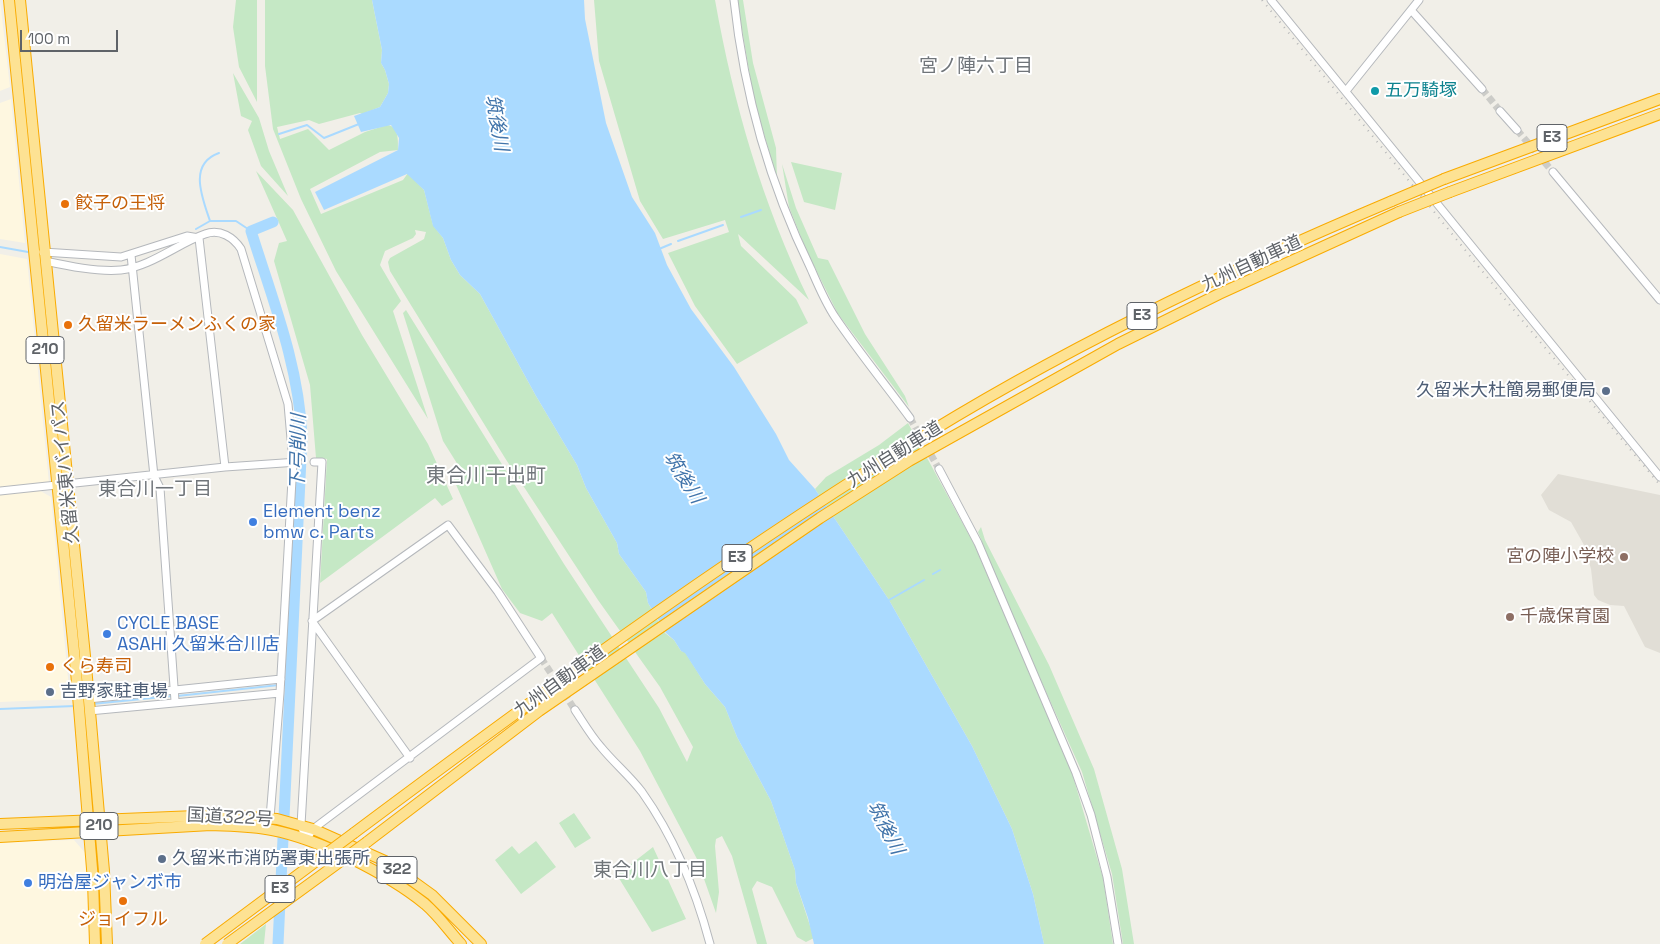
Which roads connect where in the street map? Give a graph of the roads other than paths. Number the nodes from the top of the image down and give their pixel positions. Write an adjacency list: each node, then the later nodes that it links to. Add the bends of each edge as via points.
1 (9, 0): 26 (highway, 久留米東バイパス / 210)
2 (20, 0): 16 (highway, 久留米東バイパス / 210)
3 (734, 0): 19 (street, via 746,80 758,127 798,245 834,315)
4 (1271, 0): 8 (street)
5 (1419, 0): 6 (street)
6 (1411, 10): 7 (street); 8 (street)
7 (1482, 89)
8 (1346, 91): 25 (street)
9 (1660, 99): 46 (highway, 九州自動車道 / E3, bridge, via 1392,201 1214,281 1000,391 901,449 675,600)
10 (1500, 111): 12 (street)
11 (1660, 114): 47 (highway, 九州自動車道 / E3, bridge, via 1399,212 1219,294 1118,344 909,461 820,518 539,711)
12 (1517, 130)
13 (1554, 172): 18 (street)
14 (199, 238): 15 (street, via 187,236); 17 (street); 20 (street, via 213,232 228,235 241,249 288,404); 22 (street)
15 (131, 255): 16 (street); 17 (street)
16 (44, 257): 17 (street, via 89,268 121,270); 26 (highway, 久留米東バイパス / 210)
17 (130, 267): 24 (street)
18 (1660, 300)
19 (910, 418)
20 (295, 462): 22 (street); 29 (street)
21 (314, 462): 28 (street, via 322,462)
22 (225, 467): 24 (street)
23 (939, 469): 51 (street, via 978,543 1076,773 1099,843 1115,912)
24 (154, 476): 26 (street); 30 (street, via 160,488)
25 (1660, 477)
26 (63, 486): 27 (street); 33 (highway, 久留米東バイパス / 210)
27 (0, 491)
28 (312, 621): 35 (street); 35 (street, via 448,525 498,592 542,658); 39 (street)
29 (281, 679): 30 (street); 31 (street)
30 (174, 690): 32 (street); 33 (street)
31 (280, 693): 32 (street); 36 (street)
32 (175, 701): 33 (street)
33 (85, 705): 37 (highway, 久留米東バイパス / 210)
34 (575, 710): 50 (street, via 600,747 638,787 674,843)
35 (410, 758): 40 (street)
36 (273, 818): 37 (highway, 国道322号 / 322, via 220,815); 39 (highway, 国道322号 / 322)
37 (93, 820): 38 (highway, 国道322号 / 322); 41 (highway, 久留米東バイパス / 210)
38 (0, 824)
39 (298, 825): 40 (highway, 国道322号 / 322); 43 (street)
40 (313, 829): 43 (street); 49 (highway, 国道322号 / 322, via 385,861 432,895)
41 (95, 832): 42 (highway, 国道322号 / 322); 43 (highway, 国道322号 / 322, via 242,826); 44 (highway, 久留米東バイパス / 210); 45 (highway, 久留米東バイパス / 210)
42 (0, 836)
43 (306, 840): 48 (highway, 国道322号 / 322, via 391,880 426,905)
44 (95, 944)
45 (107, 944)
46 (205, 944)
47 (227, 944)
48 (461, 944)
49 (481, 944)
50 (710, 944)
51 (1118, 944)

